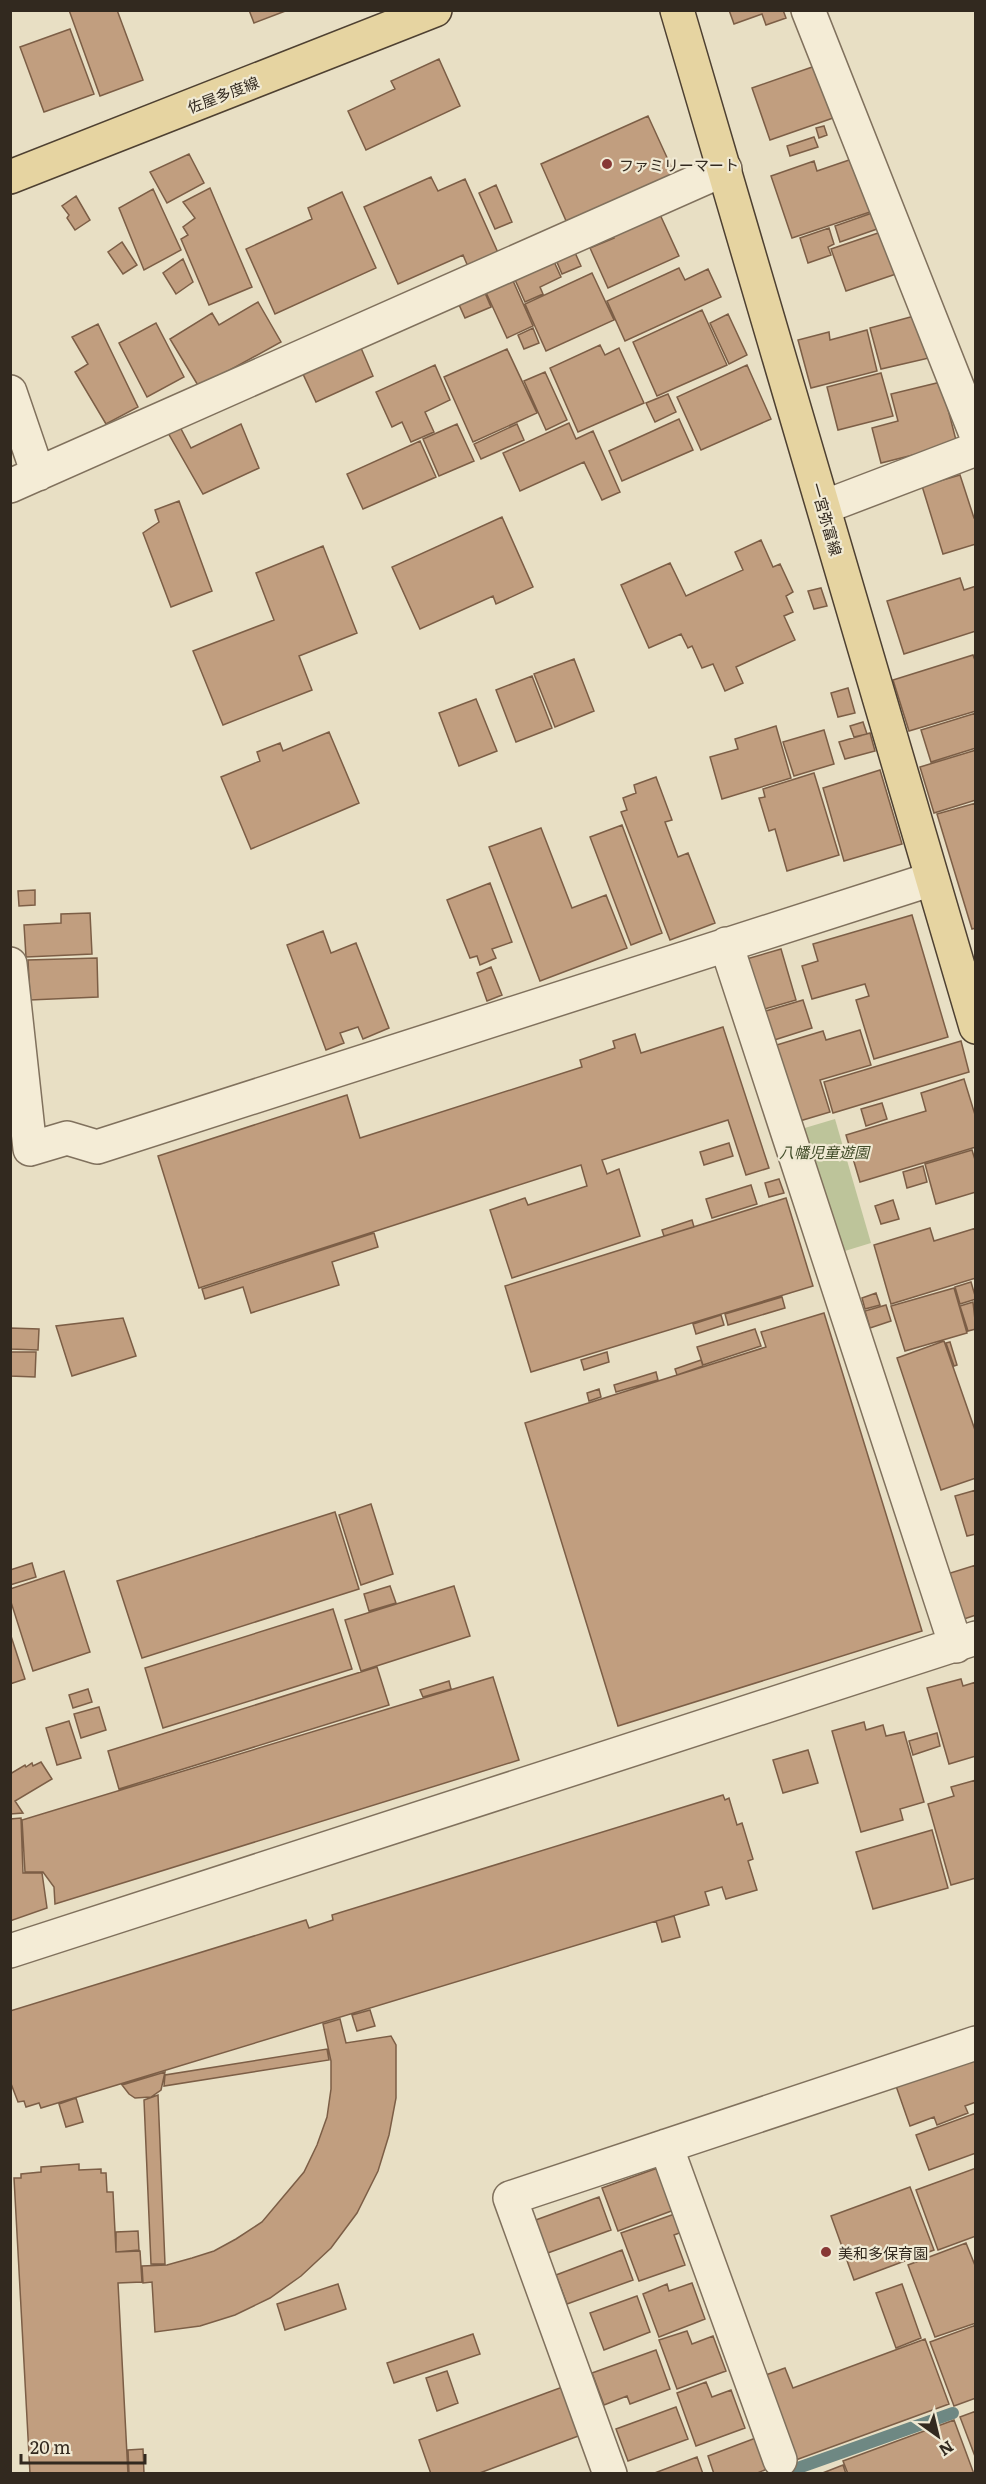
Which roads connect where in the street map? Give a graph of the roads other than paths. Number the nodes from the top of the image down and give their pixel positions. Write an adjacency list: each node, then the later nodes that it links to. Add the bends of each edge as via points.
1 (435, 10): 5 (main road, 佐屋多度線)
2 (677, 10): 4 (main road, 一宮弥富線)
3 (808, 10): 7 (street)
4 (725, 170): 8 (street); 9 (main road, 一宮弥富線)
5 (10, 177)
6 (10, 392): 8 (street)
7 (974, 450): 9 (street)
8 (24, 480)
9 (824, 507): 10 (main road, 一宮弥富線)
10 (932, 879): 11 (street); 13 (main road, 一宮弥富線)
11 (726, 944): 12 (street, via 97,1147 67,1138 30,1149); 14 (street)
12 (10, 964)
13 (975, 1027)
14 (966, 1642): 15 (street)
15 (10, 1951)
16 (975, 2043): 17 (street)
17 (666, 2146): 18 (street); 19 (street, via 510,2198)
18 (780, 2460)
19 (610, 2474)

